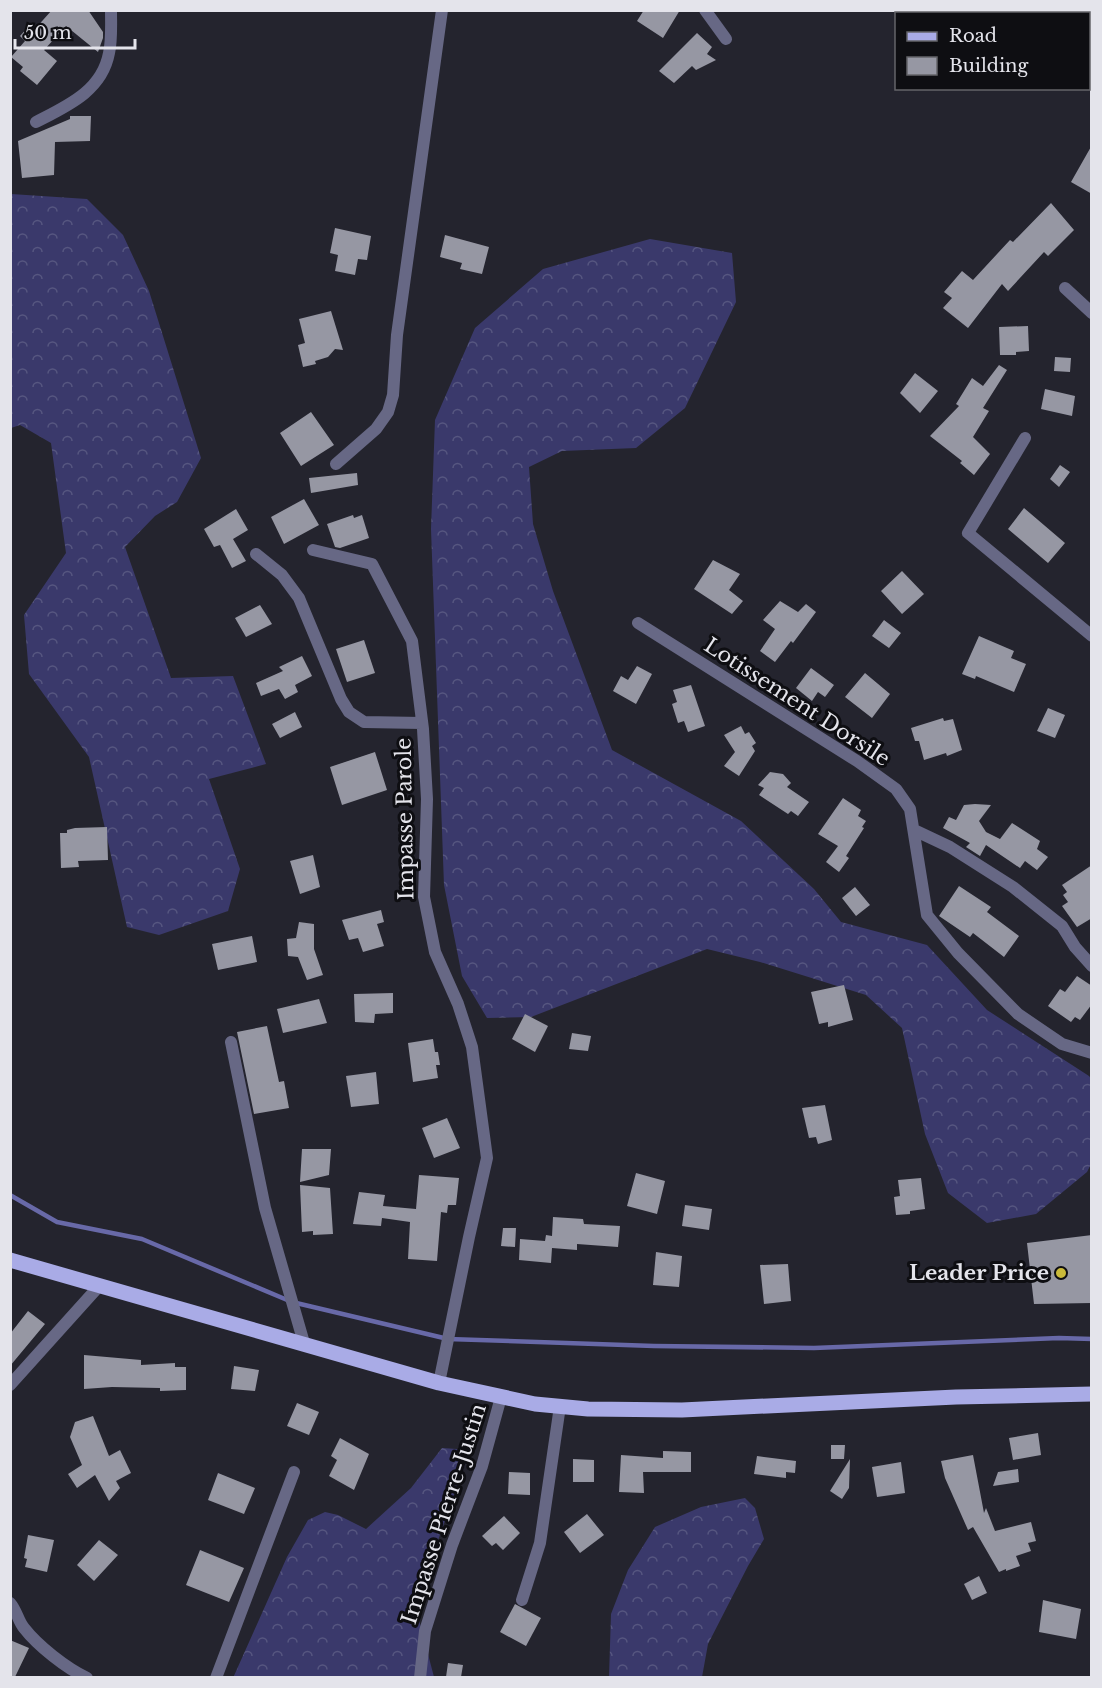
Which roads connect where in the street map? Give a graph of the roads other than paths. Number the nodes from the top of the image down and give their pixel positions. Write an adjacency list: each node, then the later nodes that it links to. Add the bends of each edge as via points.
1 (111, 10): 5 (street, via 110,51 106,67 93,87 72,104)
2 (442, 10): 9 (street, via 397,335 393,395 388,412 376,429)
3 (705, 10): 4 (street)
4 (726, 39)
5 (36, 122)
6 (1065, 288): 7 (street)
7 (1092, 313)
8 (1025, 438): 13 (street, via 968,533)
9 (336, 464)
10 (313, 550): 14 (street, Impasse Parole, via 372,564 412,641)
11 (256, 554): 14 (street, via 282,575 299,598 349,712 364,722)
12 (638, 623): 15 (street, Lotissement Dorsile, via 896,789 910,809)
13 (1092, 636)
14 (422, 723): 22 (street, Impasse Parole, via 427,799 424,897 435,952 472,1047 488,1158)
15 (914, 830): 16 (street, via 950,847 1013,887 1062,926); 18 (street, Lotissement Dorsile, via 927,915 1018,1014 1062,1044)
16 (1092, 966)
17 (231, 1042): 21 (street, via 265,1208)
18 (1092, 1053)
19 (10, 1260): 20 (main road)
20 (100, 1285): 21 (main road); 23 (street)
21 (304, 1343): 22 (main road)
22 (439, 1383): 25 (main road)
23 (10, 1385)
24 (1092, 1394): 26 (main road, via 682,1410)
25 (501, 1397): 26 (main road); 32 (street, Impasse Pierre-Justin, via 482,1466 425,1631)
26 (560, 1406): 28 (street, via 540,1542)
27 (294, 1472): 31 (street)
28 (522, 1600)
29 (10, 1604): 30 (street, via 34,1640 74,1672)
30 (87, 1677)
31 (216, 1677)
32 (420, 1677)

